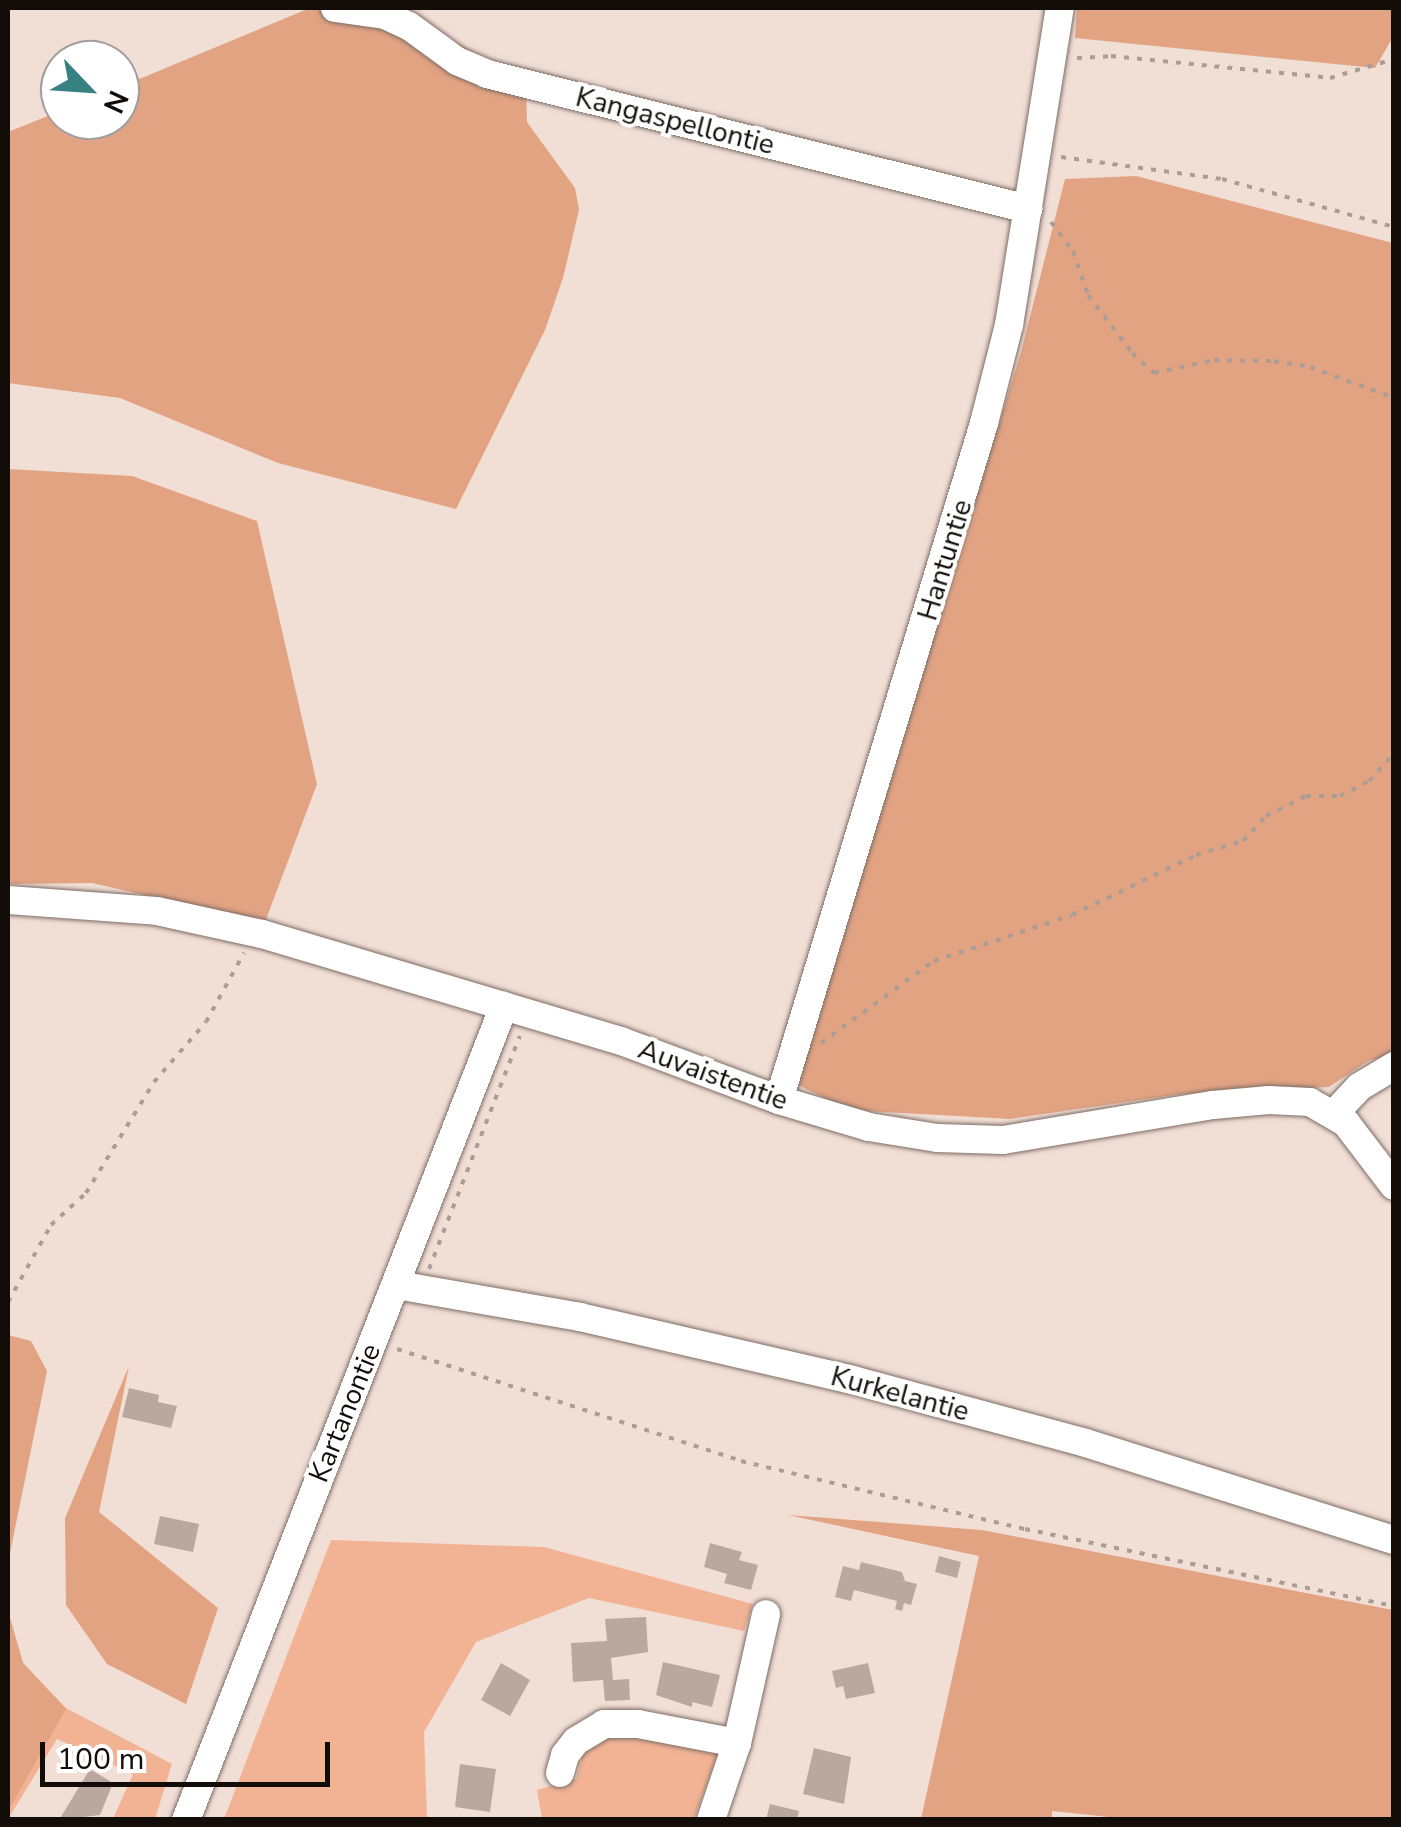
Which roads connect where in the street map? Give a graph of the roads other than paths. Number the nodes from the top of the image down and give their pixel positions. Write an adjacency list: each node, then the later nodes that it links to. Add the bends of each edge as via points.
1 (335, 8): 3 (street, Kangaspellontie, via 385,15 487,74)
2 (1060, 8): 3 (street, Hantuntie)
3 (1029, 201): 7 (street, Hantuntie, via 1009,326 960,511)
4 (8, 900): 5 (street, Auvaistentie, via 158,911 262,934)
5 (517, 1010): 7 (street, Auvaistentie); 10 (street, Kartanontie)
6 (1394, 1066): 8 (street, via 1358,1087)
7 (778, 1100): 8 (street, Auvaistentie, via 869,1128 1004,1140 1269,1100 1310,1102)
8 (1335, 1114): 9 (street)
9 (1394, 1186)
10 (397, 1285): 11 (street, Kurkelantie, via 849,1379); 15 (street, Kartanontie)
11 (1394, 1540)
12 (766, 1614): 13 (street)
13 (737, 1743): 14 (street, via 604,1724 576,1741); 16 (street)
14 (560, 1772)
15 (186, 1820)
16 (711, 1820)

